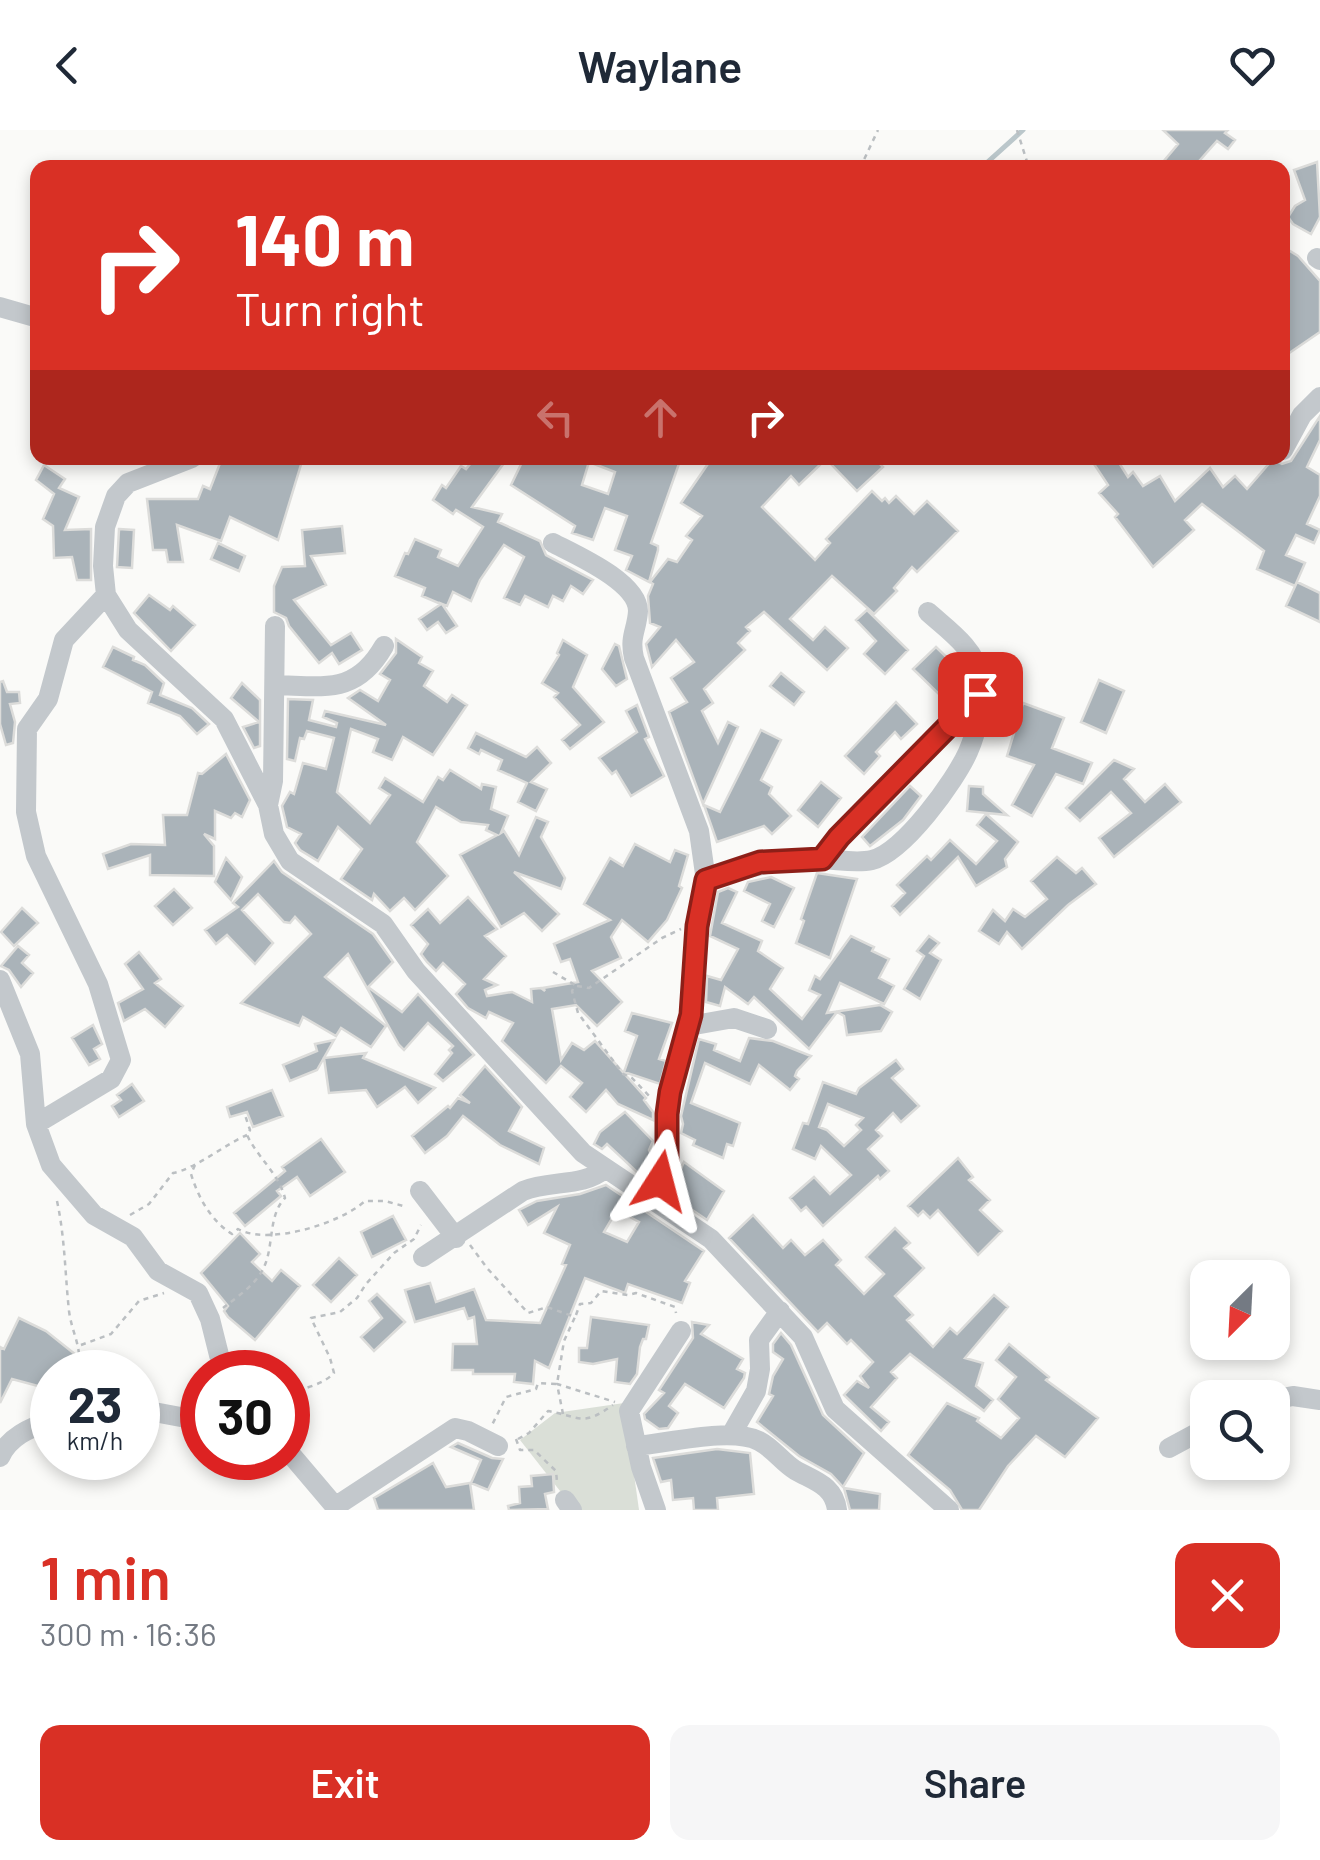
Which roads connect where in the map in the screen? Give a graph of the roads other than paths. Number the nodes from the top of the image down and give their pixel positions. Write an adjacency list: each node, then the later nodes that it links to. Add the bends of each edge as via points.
1 (0, 307): 2 (street)
2 (30, 316)
3 (1320, 398): 4 (street)
4 (1290, 437)
5 (156, 465): 7 (street, via 128,483 110,511 102,566)
6 (553, 543): 15 (street, via 600,568 635,598 634,658 698,830)
7 (106, 595): 13 (street, via 128,630 224,719); 19 (street, via 64,640 48,699 27,729 26,812 36,856 98,984 120,1060 110,1078)
8 (928, 612): 12 (street, via 974,658)
9 (275, 626): 11 (street)
10 (384, 646): 11 (street, via 370,669 345,684)
11 (275, 685): 13 (street)
12 (980, 694): 14 (street); 14 (street, via 968,752 921,821 871,860)
13 (268, 805): 20 (street, via 290,862 383,924 416,971)
14 (822, 859): 15 (street, via 760,862)
15 (706, 880): 17 (street)
16 (0, 980): 19 (street, via 30,1054)
17 (688, 1026): 18 (street, via 734,1018); 21 (street, via 667,1114 667,1162)
18 (767, 1029)
19 (36, 1124): 27 (street, via 50,1165 94,1214 133,1236 158,1270 198,1292)
20 (604, 1169): 21 (street); 23 (street, via 589,1180 523,1191)
21 (650, 1198): 25 (street, via 711,1240)
22 (418, 1200): 23 (street)
23 (456, 1238): 24 (street)
24 (423, 1257)
25 (780, 1310): 31 (street, via 759,1340 756,1391); 41 (street, via 802,1336 835,1409)
26 (681, 1331): 34 (street, via 631,1406)
27 (217, 1350)
28 (1290, 1397): 29 (street)
29 (1320, 1400)
30 (30, 1430): 36 (street, via 7,1444)
31 (731, 1435): 34 (street); 40 (street, via 766,1445 832,1492)
32 (502, 1436): 38 (street, via 455,1428)
33 (1190, 1437): 35 (street)
34 (636, 1446): 39 (street)
35 (1170, 1448)
36 (0, 1458)
37 (310, 1477): 38 (street)
38 (337, 1508)
39 (656, 1510)
40 (837, 1510)
41 (949, 1510)

